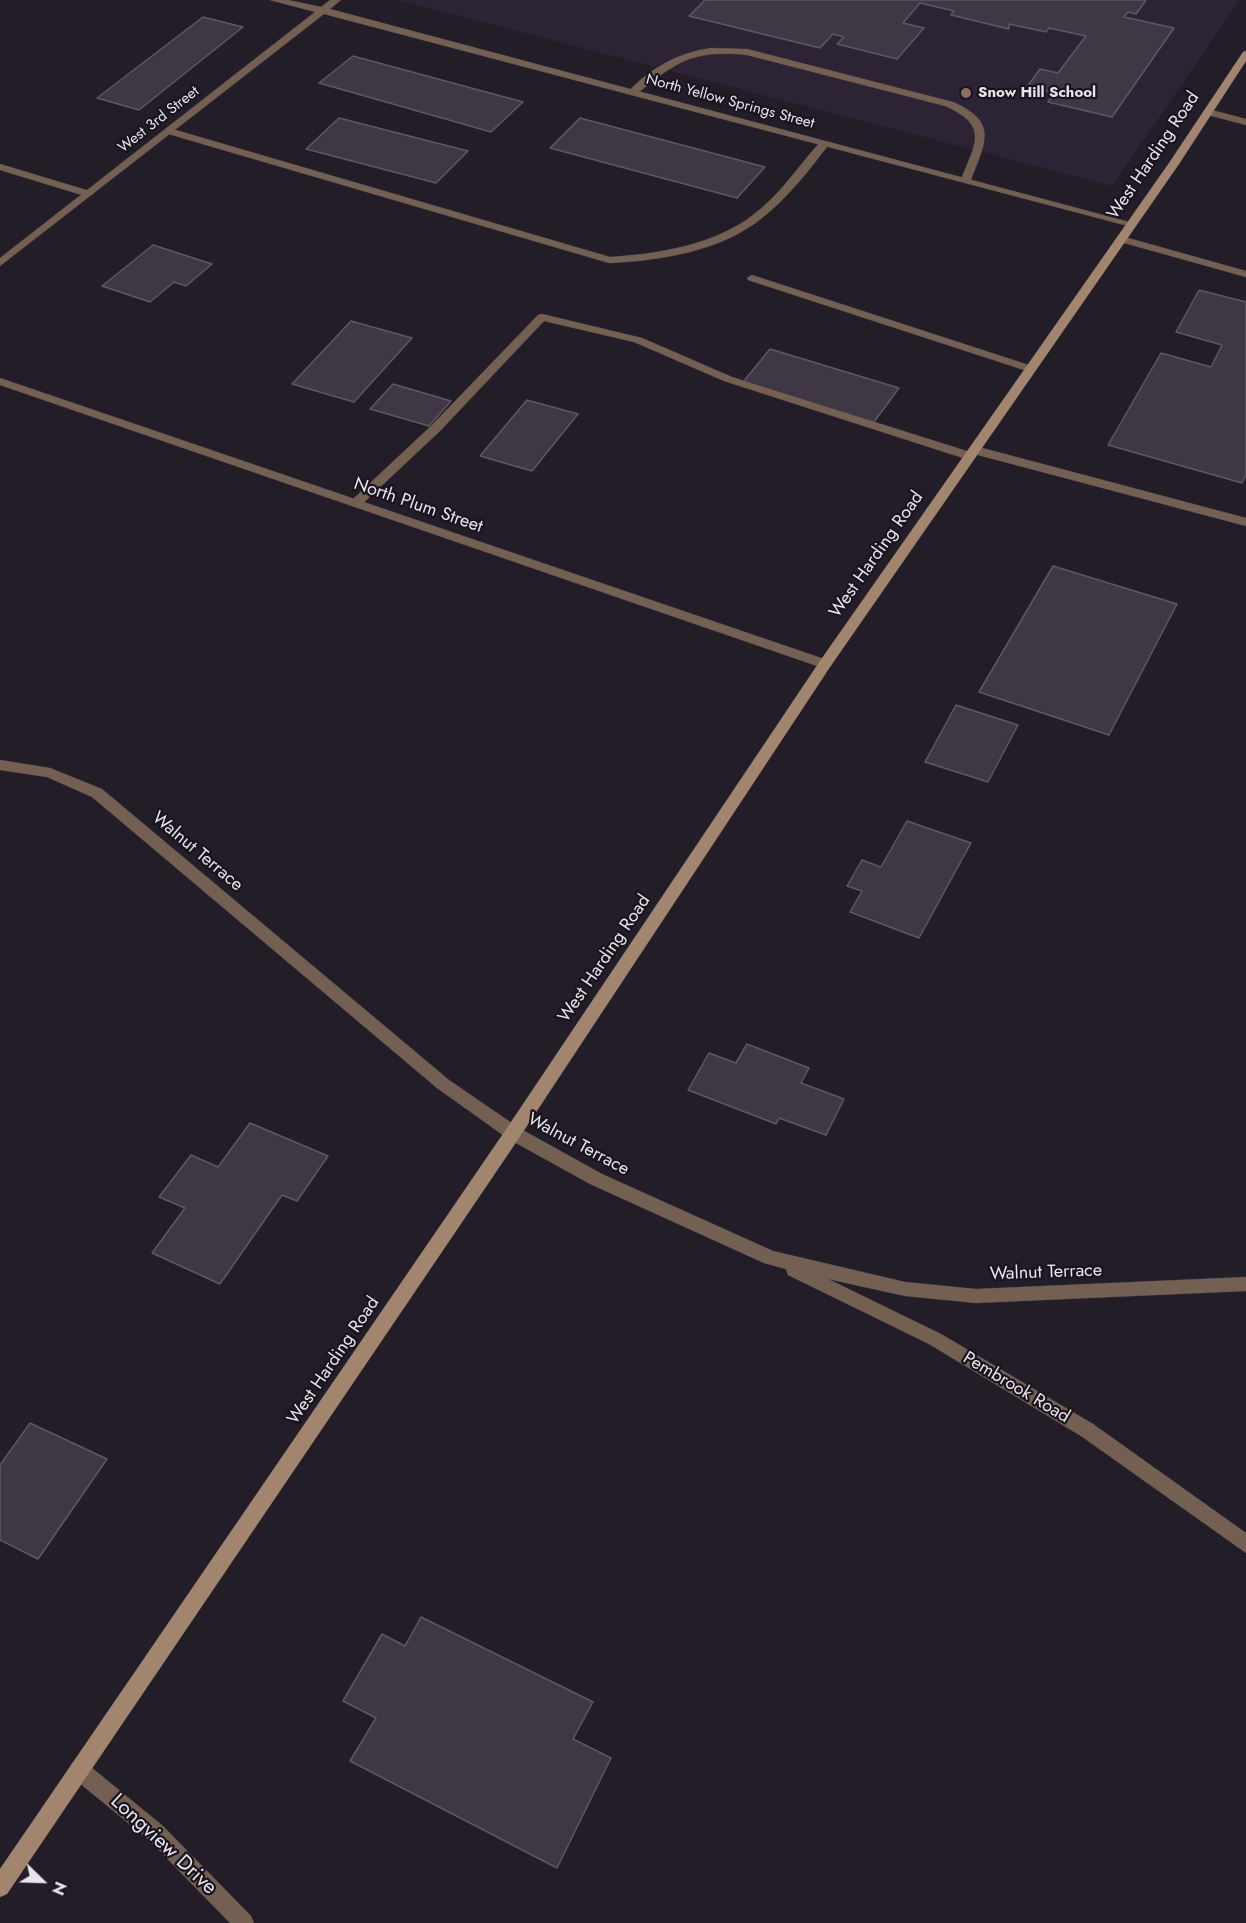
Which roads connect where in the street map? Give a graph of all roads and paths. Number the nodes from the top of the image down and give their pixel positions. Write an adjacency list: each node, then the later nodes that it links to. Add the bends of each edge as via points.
1 (275, 0): 3 (street, North Yellow Springs Street)
2 (336, 0): 3 (street, West 3rd Street)
3 (321, 12): 5 (street, North Yellow Springs Street); 8 (street, West 3rd Street)
4 (1245, 57): 6 (street, West Harding Road)
5 (633, 92): 9 (street, North Yellow Springs Street); 11 (street, via 667,64 685,55 721,49 747,52 949,104 968,110 978,121 981,135)
6 (1208, 112): 7 (street); 13 (street, West Harding Road)
7 (1246, 122)
8 (169, 131): 9 (street, via 609,260 638,260 670,253 730,233 764,211); 12 (street, West 3rd Street)
9 (825, 143): 11 (street, North Yellow Springs Street)
10 (0, 167): 12 (street)
11 (966, 180): 13 (street, North Yellow Springs Street)
12 (89, 194): 15 (street, West 3rd Street)
13 (1132, 224): 14 (street, West Harding Road)
14 (1121, 239): 16 (street); 18 (street, West Harding Road)
15 (0, 263)
16 (1246, 274)
17 (752, 278): 18 (street)
18 (1030, 369): 20 (street, West Harding Road)
19 (0, 381): 21 (street, North Plum Street)
20 (972, 453): 21 (street, via 728,380 638,340 542,316 436,428); 22 (street); 23 (street, West Harding Road)
21 (356, 503): 23 (street, North Plum Street)
22 (1246, 522)
23 (825, 664): 25 (street, West Harding Road)
24 (0, 765): 25 (street, Walnut Terrace, via 26,766 63,775 97,793 444,1084)
25 (513, 1133): 26 (street, Walnut Terrace, via 597,1179); 29 (street, West Harding Road)
26 (770, 1258): 27 (street, Walnut Terrace, via 904,1289 976,1296); 28 (street, Pembrook Road, via 945,1345 1086,1430)
27 (1246, 1284)
28 (1246, 1544)
29 (79, 1770): 30 (street, West Harding Road); 31 (street, Longview Drive, via 156,1833)
30 (0, 1887)
31 (244, 1923)

